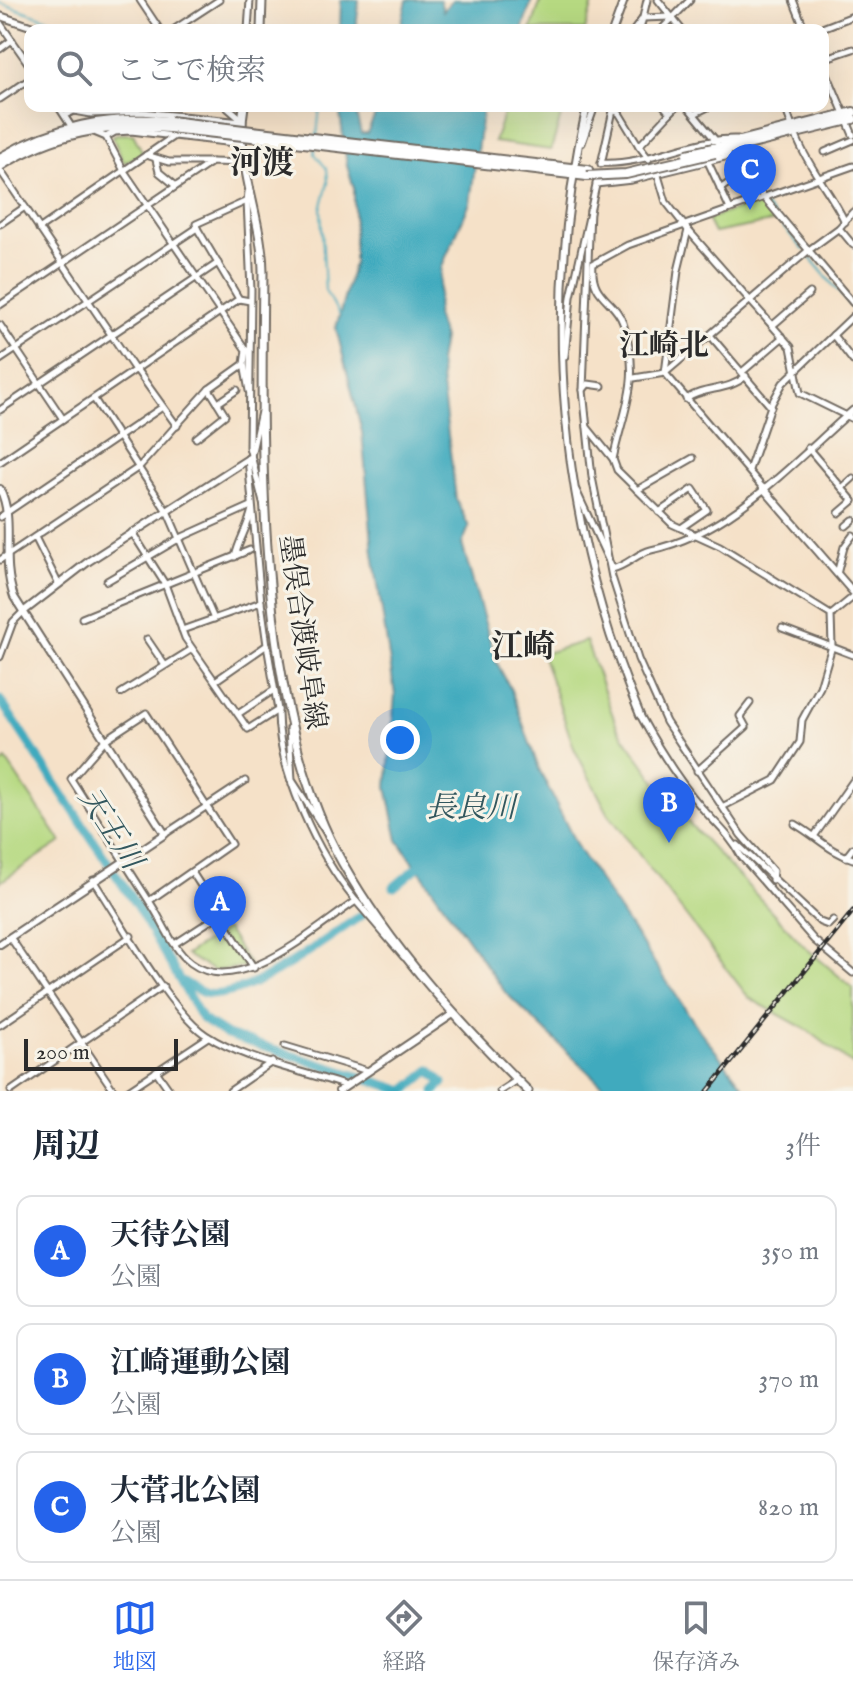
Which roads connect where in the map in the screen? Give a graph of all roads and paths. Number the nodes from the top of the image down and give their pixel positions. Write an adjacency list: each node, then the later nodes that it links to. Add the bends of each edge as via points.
1 (140, 0): 16 (street)
2 (219, 0): 17 (street)
3 (250, 0): 18 (street)
4 (262, 0): 19 (main road)
5 (624, 0): 20 (street)
6 (647, 0): 13 (street)
7 (658, 0): 12 (street)
8 (690, 0): 12 (street)
9 (793, 0): 24 (street)
10 (0, 16): 15 (street)
11 (853, 16): 25 (street)
12 (671, 17): 13 (street); 22 (street); 23 (street)
13 (643, 18): 21 (street)
14 (0, 23): 26 (street)
15 (24, 24)
16 (156, 24)
17 (182, 24)
18 (248, 24)
19 (261, 24)
20 (615, 24)
21 (640, 24)
22 (666, 24)
23 (677, 24)
24 (803, 24)
25 (829, 25)
26 (12, 40): 27 (street); 29 (street)
27 (0, 49)
28 (853, 49): 30 (street)
29 (24, 57)
30 (829, 59)
31 (829, 74): 51 (street)
32 (24, 83): 33 (street)
33 (0, 99)
34 (63, 112): 50 (street)
35 (72, 112): 50 (street)
36 (80, 112): 37 (street)
37 (105, 112)
38 (116, 112): 53 (street)
39 (175, 112): 53 (street)
40 (232, 112): 52 (street)
41 (243, 112): 52 (main road, 墨俣合渡岐阜線)
42 (586, 112): 64 (street)
43 (593, 112): 64 (street)
44 (612, 112): 68 (street, via 601,164)
45 (618, 112): 62 (street)
46 (698, 112): 49 (street)
47 (787, 112): 56 (street)
48 (670, 113): 62 (street)
49 (694, 114): 63 (street)
50 (65, 115): 54 (street)
51 (849, 117): 56 (main road); 61 (street); 63 (main road)
52 (242, 121): 53 (street); 59 (main road, 墨俣合渡岐阜線)
53 (172, 125): 54 (main road, via 116,119); 55 (main road); 58 (street); 59 (main road, bridge); 59 (street); 66 (street)
54 (71, 126): 67 (main road)
55 (103, 127): 57 (main road); 58 (street)
56 (793, 128): 63 (main road)
57 (89, 129): 58 (street); 74 (main road, via 50,140)
58 (104, 137): 75 (street)
59 (249, 137): 72 (main road, 墨俣合渡岐阜線); 76 (main road)
60 (797, 138): 80 (street, via 805,160)
61 (853, 138): 65 (street)
62 (639, 146): 68 (street)
63 (720, 149): 68 (street); 71 (street); 76 (main road, bridge, via 624,170); 83 (street)
64 (577, 151): 76 (street)
65 (825, 152)
66 (145, 155): 69 (street); 75 (street)
67 (0, 158)
68 (648, 158)
69 (156, 160): 70 (street); 81 (street, via 159,172)
70 (212, 162): 72 (street); 81 (street)
71 (708, 162): 77 (street); 82 (street)
72 (246, 163): 78 (main road, 墨俣合渡岐阜線)
73 (853, 166): 80 (street)
74 (0, 168): 86 (street)
75 (124, 171): 85 (street); 95 (street)
76 (568, 171): 121 (street)
77 (658, 173): 88 (street, via 597,182); 92 (street, via 666,202)
78 (248, 175): 84 (street); 136 (main road, 墨俣合渡岐阜線, via 263,255)
79 (736, 178): 82 (street)
80 (822, 180): 83 (street); 90 (street)
81 (176, 186): 85 (street)
82 (720, 189): 87 (street)
83 (761, 199): 87 (street); 98 (street)
84 (247, 201): 93 (street); 106 (street)
85 (149, 206): 96 (street); 99 (street)
86 (25, 207): 91 (street); 95 (street)
87 (730, 209): 92 (street)
88 (590, 210): 121 (street, via 571,297); 131 (street)
89 (853, 212): 90 (street)
90 (845, 222): 94 (street)
91 (0, 224)
92 (686, 227): 105 (street); 124 (street); 126 (street, via 628,245 593,264 592,278 622,319)
93 (197, 228): 96 (street); 100 (street)
94 (839, 228): 97 (street); 98 (street)
95 (39, 229): 99 (street)
96 (174, 243): 101 (street); 104 (street)
97 (853, 245)
98 (807, 252): 105 (street); 107 (street)
99 (63, 263): 104 (street); 108 (street)
100 (218, 263): 101 (street); 103 (street)
101 (197, 277): 109 (street); 113 (street)
102 (810, 293): 112 (street)
103 (239, 299): 106 (street); 109 (street)
104 (88, 300): 113 (street); 117 (street)
105 (751, 300): 112 (street); 114 (street)
106 (250, 301): 132 (street)
107 (853, 303)
108 (0, 305)
109 (221, 312): 120 (street, via 246,350); 122 (street)
110 (853, 316): 115 (street)
111 (0, 325): 117 (street)
112 (773, 325): 116 (street)
113 (111, 335): 122 (street); 127 (street)
114 (710, 335): 124 (street); 125 (street)
115 (833, 335): 119 (street); 123 (street)
116 (783, 337): 123 (street, via 791,347); 125 (street)
117 (16, 349): 118 (street); 127 (street)
118 (0, 360)
119 (853, 361)
120 (244, 364): 129 (street); 132 (street)
121 (564, 369): 155 (street)
122 (135, 370): 133 (street); 138 (street)
123 (795, 370): 137 (street); 141 (street, via 800,393)
124 (665, 373): 126 (street); 134 (street)
125 (744, 374): 134 (street, via 735,386); 137 (street)
126 (634, 378): 150 (street)
127 (39, 383): 139 (street); 142 (street)
128 (602, 386): 131 (street, via 588,384)
129 (209, 389): 135 (street); 143 (street)
130 (237, 390): 135 (street)
131 (583, 390): 144 (street)
132 (250, 394): 148 (street)
133 (94, 399): 142 (street); 145 (street)
134 (686, 399): 153 (street)
135 (218, 403): 146 (street, via 225,415)
136 (263, 405): 148 (street); 163 (main road, 墨俣合渡岐阜線)
137 (771, 407): 153 (street)
138 (161, 408): 143 (street); 145 (street)
139 (0, 410)
140 (853, 410): 141 (street)
141 (850, 417): 147 (street)
142 (63, 419): 151 (street)
143 (177, 426): 152 (street)
144 (587, 427): 150 (street); 179 (street)
145 (119, 436): 152 (street); 166 (street)
146 (196, 438)
147 (808, 448): 156 (street); 157 (street)
148 (250, 457): 161 (street); 162 (street); 163 (street)
149 (693, 458): 159 (street)
150 (613, 459): 159 (street)
151 (0, 462)
152 (139, 467): 162 (street); 173 (street)
153 (748, 471): 156 (street)
154 (853, 478): 157 (street)
155 (572, 484): 179 (street); 207 (street, via 596,592)
156 (763, 488): 172 (street); 181 (street)
157 (842, 488): 160 (street)
158 (0, 489): 166 (street)
159 (637, 490): 164 (street)
160 (853, 501): 165 (street)
161 (252, 507): 174 (street); 177 (street); 186 (street)
162 (166, 510): 170 (street); 174 (street)
163 (266, 512): 205 (main road, 墨俣合渡岐阜線, via 276,629)
164 (659, 512): 169 (street); 169 (street, via 693,489 707,510)
165 (839, 513)
166 (3, 515): 178 (street)
167 (853, 520): 168 (street)
168 (846, 526)
169 (680, 529): 172 (street)
170 (132, 532): 176 (street); 183 (street)
171 (853, 535): 181 (street)
172 (698, 536): 179 (street); 188 (street)
173 (35, 537): 178 (street); 183 (street)
174 (180, 538): 176 (street); 180 (street)
175 (250, 550): 177 (street)
176 (148, 557): 182 (street); 184 (street)
177 (235, 557): 180 (street)
178 (2, 559): 187 (street)
179 (612, 569): 209 (street, via 649,686)
180 (194, 573): 184 (street); 190 (street)
181 (837, 574): 185 (street)
182 (107, 581)
183 (58, 583): 187 (street)
184 (165, 584): 189 (street); 192 (street)
185 (853, 594): 188 (street)
186 (261, 602): 190 (street); 194 (street)
187 (23, 612): 198 (street, via 6,636); 208 (street)
188 (831, 615): 195 (street)
189 (82, 618)
190 (214, 619): 192 (street)
191 (782, 628): 195 (street)
192 (182, 630): 196 (street)
193 (147, 639): 199 (street)
194 (267, 645): 200 (street); 201 (street)
195 (832, 646): 197 (street); 213 (street, via 820,687 802,720 800,742 775,780)
196 (192, 649): 199 (street); 200 (street)
197 (853, 655)
198 (0, 657)
199 (164, 664): 202 (street)
200 (215, 681): 206 (street)
201 (274, 690): 204 (street); 206 (street)
202 (121, 693)
203 (750, 703): 209 (street, via 740,716 746,727)
204 (278, 710): 206 (street, via 248,729); 210 (street)
205 (290, 711): 210 (street); 218 (main road, 墨俣合渡岐阜線)
206 (238, 714)
207 (640, 715): 219 (street, via 685,787)
208 (105, 740): 214 (street, via 146,713); 216 (street); 222 (street, via 71,779)
209 (697, 771): 213 (street)
210 (292, 780): 218 (street); 227 (street, via 310,832)
211 (245, 781): 214 (street)
212 (853, 781): 217 (street)
213 (724, 806): 225 (street, via 773,871)
214 (206, 807): 216 (street); 223 (street, via 231,844)
215 (795, 824): 217 (street)
216 (165, 834): 222 (street)
217 (815, 835): 221 (street, via 833,853)
218 (329, 836): 234 (main road, 墨俣合渡岐阜線)
219 (733, 841): 225 (street); 236 (street, via 792,916)
220 (853, 848): 221 (street)
221 (850, 858)
222 (122, 861): 224 (street); 226 (street)
223 (192, 872): 226 (street); 228 (street)
224 (95, 879): 230 (street); 231 (street)
225 (772, 880): 229 (street, via 820,922 828,925)
226 (149, 901): 232 (street)
227 (356, 901): 234 (street); 235 (street)
228 (219, 915): 232 (street); 235 (street)
229 (833, 920)
230 (131, 936): 237 (street); 238 (street)
231 (10, 937): 233 (street); 238 (street)
232 (176, 943): 235 (street, via 192,964 208,972)
233 (0, 944)
234 (407, 960): 239 (main road, 墨俣合渡岐阜線)
235 (254, 968)
236 (853, 973)
237 (163, 986): 241 (street, via 191,1024); 242 (street)
238 (47, 992): 240 (street); 242 (street)
239 (453, 1014): 246 (street); 247 (main road, 墨俣合渡岐阜線)
240 (0, 1025)
241 (208, 1037): 244 (street); 245 (street)
242 (82, 1043): 249 (street); 250 (street)
243 (285, 1046): 246 (street)
244 (273, 1061): 248 (street); 253 (street)
245 (156, 1071): 251 (street); 252 (street)
246 (366, 1072): 248 (street)
247 (517, 1080): 255 (street); 256 (main road, 墨俣合渡岐阜線)
248 (347, 1085): 254 (street)
249 (11, 1091)
250 (114, 1091)
251 (127, 1091)
252 (170, 1091)
253 (230, 1091)
254 (339, 1091)
255 (500, 1091)
256 (528, 1091)

